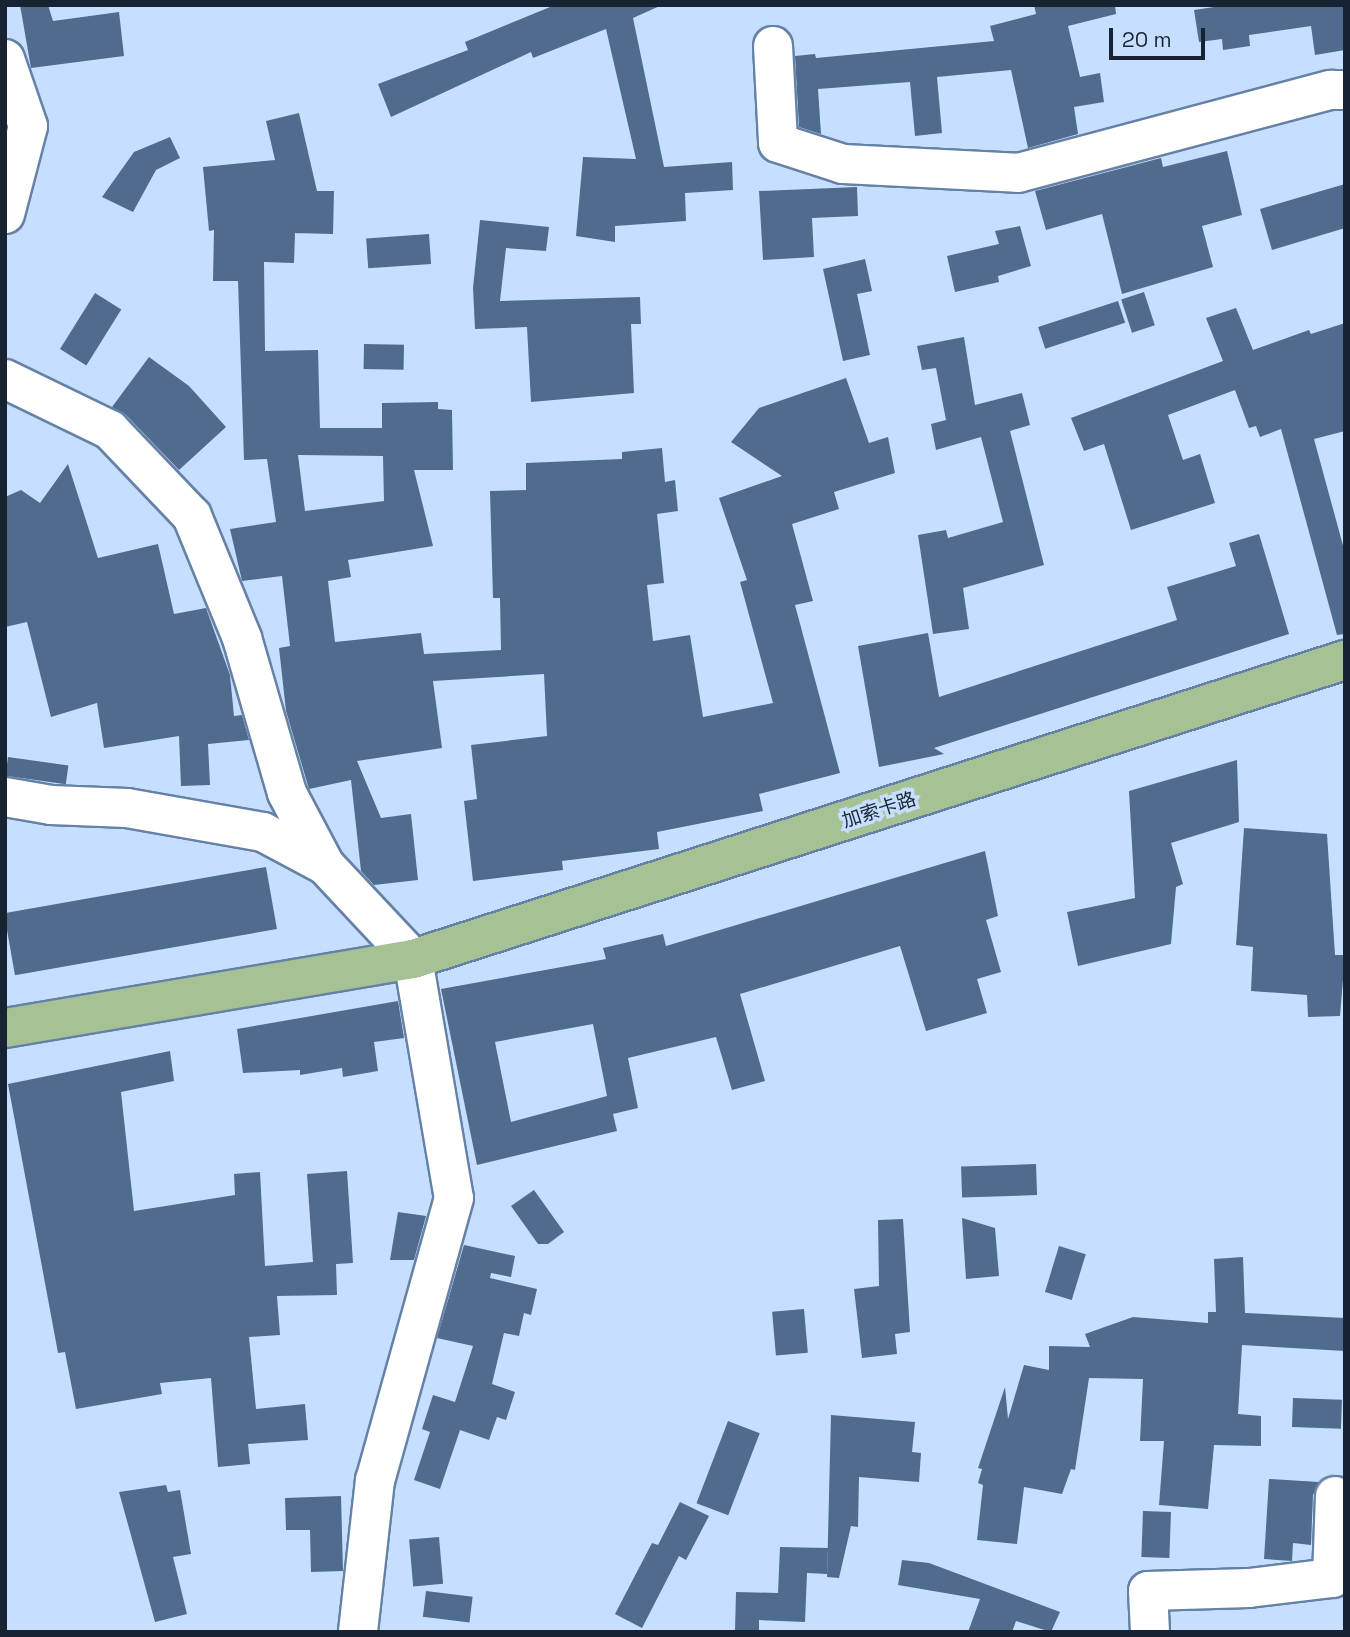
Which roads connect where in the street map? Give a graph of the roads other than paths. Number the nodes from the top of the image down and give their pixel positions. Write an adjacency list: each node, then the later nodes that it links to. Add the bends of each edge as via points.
1 (774, 46): 3 (lane, via 778,143 843,164 1018,173)
2 (5, 59): 4 (lane, via 28,126)
3 (1345, 90)
4 (5, 214)
5 (5, 379): 8 (lane, via 110,430 192,516 242,638 286,793)
6 (1345, 660): 9 (main road, 加索卡路)
7 (5, 797): 8 (lane, via 51,805 127,808 263,832)
8 (325, 865): 9 (lane)
9 (413, 959): 10 (main road, 加索卡路); 12 (lane, via 454,1198 375,1480)
10 (5, 1028)
11 (1335, 1496): 13 (lane, via 1332,1578 1249,1588 1148,1591)
12 (358, 1632)
13 (1150, 1632)

